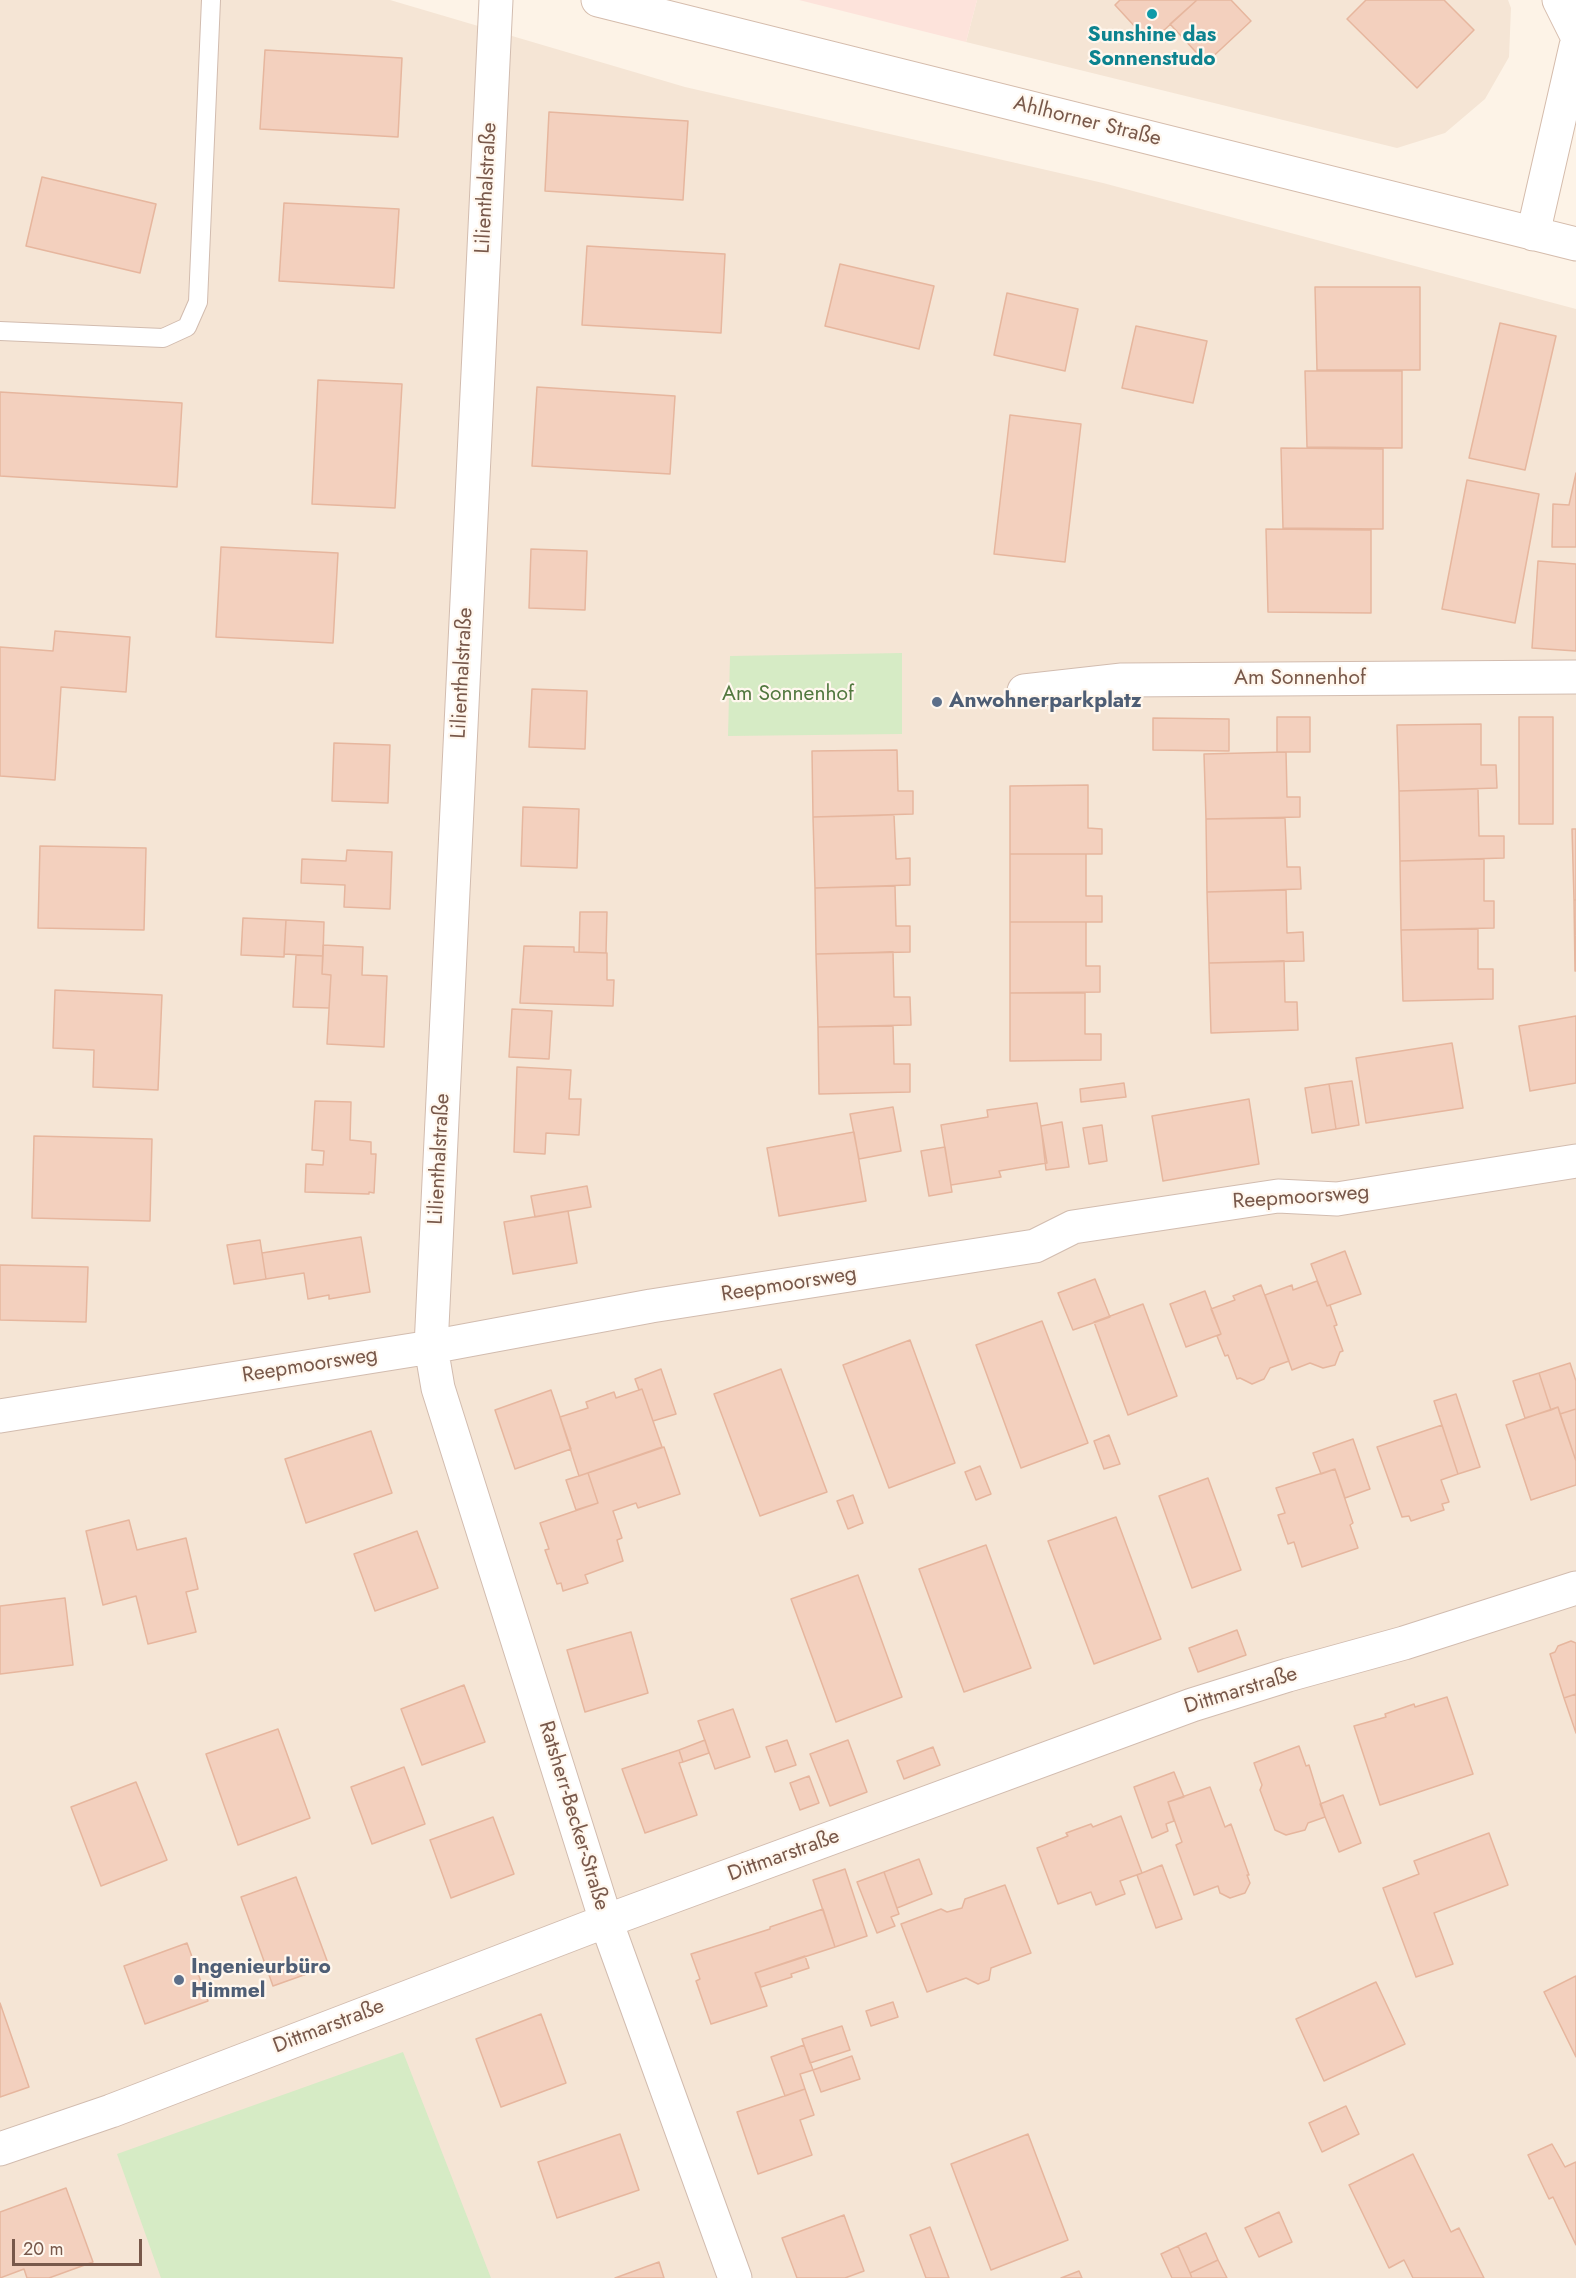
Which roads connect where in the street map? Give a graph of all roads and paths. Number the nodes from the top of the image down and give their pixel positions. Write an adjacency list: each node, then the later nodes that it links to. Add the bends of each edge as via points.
1 (211, 0): 7 (lane, via 198,302 187,327 164,338)
2 (496, 0): 11 (street, Lilienthalstraße)
3 (598, 0): 5 (street, Ahlhorner Straße)
4 (1576, 46): 5 (street)
5 (1533, 234): 6 (street, Ahlhorner Straße)
6 (1576, 244)
7 (0, 331)
8 (1576, 677): 9 (street, Am Sonnenhof, via 1122,680)
9 (1024, 692)
10 (1576, 1161): 11 (street, Reepmoorsweg, via 1337,1199 1278,1196 1073,1227 1035,1246 651,1306)
11 (431, 1347): 12 (street, Reepmoorsweg); 14 (street, Ratsherr-Becker-Straße, via 438,1388)
12 (0, 1416)
13 (1576, 1588): 14 (street, Dittmarstraße, via 1192,1705)
14 (606, 1921): 15 (street, Dittmarstraße, via 111,2111); 16 (street, Ratsherr-Becker-Straße)
15 (0, 2149)
16 (735, 2278)

